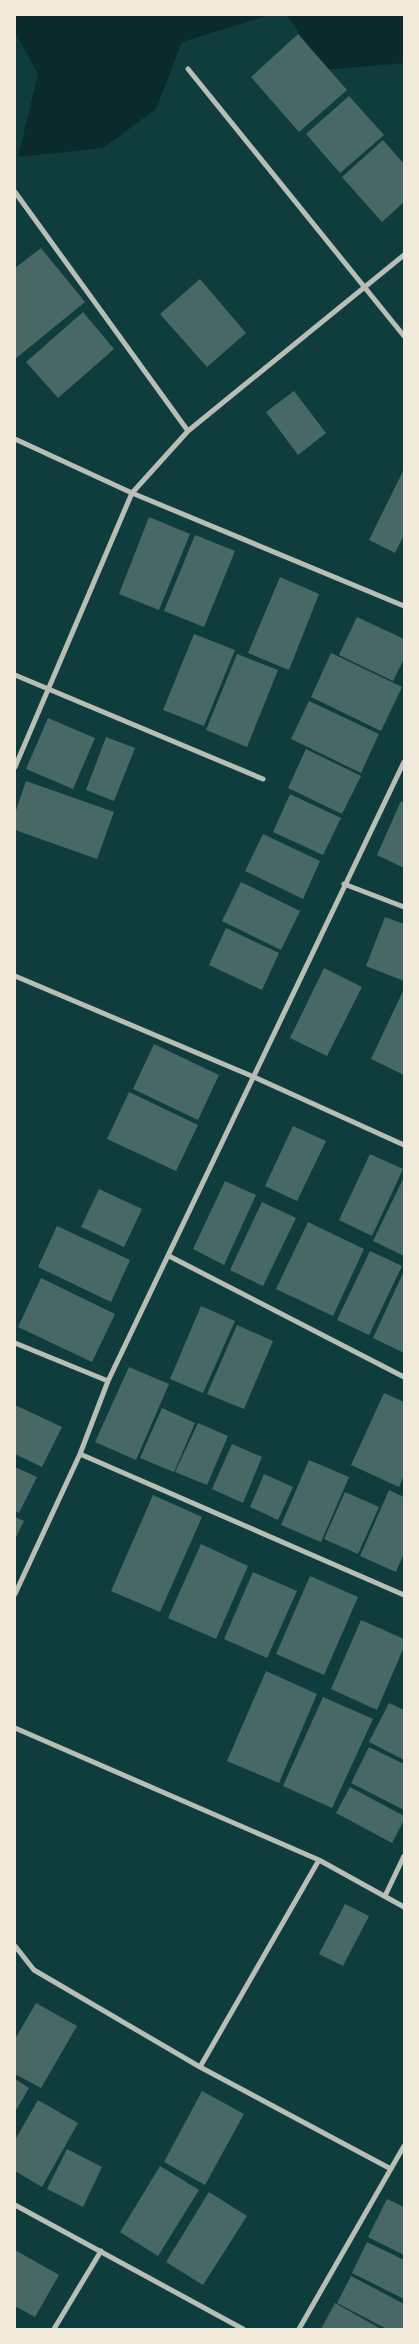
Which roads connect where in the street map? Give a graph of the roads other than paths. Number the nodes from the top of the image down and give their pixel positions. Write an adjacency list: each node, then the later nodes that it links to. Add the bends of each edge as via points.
1 (188, 69): 4 (street)
2 (15, 192): 6 (street)
3 (404, 255): 4 (street)
4 (365, 288): 5 (street); 6 (street)
5 (404, 336)
6 (188, 432): 8 (street)
7 (15, 439): 8 (street)
8 (132, 493): 9 (street); 11 (street)
9 (404, 606)
10 (15, 675): 11 (street)
11 (49, 689): 13 (street); 14 (street)
12 (404, 762): 15 (street)
13 (15, 767)
14 (263, 780)
15 (344, 884): 16 (street); 18 (street)
16 (404, 907)
17 (15, 976): 18 (street)
18 (254, 1077): 19 (street); 20 (street)
19 (404, 1145)
20 (169, 1256): 22 (street); 23 (street)
21 (15, 1343): 23 (street)
22 (404, 1377)
23 (108, 1381): 24 (street)
24 (80, 1454): 25 (street); 26 (street)
25 (15, 1594)
26 (404, 1594)
27 (15, 1728): 29 (street)
28 (404, 1856): 30 (street)
29 (318, 1860): 30 (street); 33 (street)
30 (385, 1896): 31 (street)
31 (404, 1906)
32 (15, 1946): 33 (street, via 34,1970)
33 (200, 2067): 35 (street)
34 (404, 2146): 35 (street)
35 (391, 2169): 40 (street)
36 (15, 2205): 37 (street)
37 (101, 2251): 38 (street); 39 (street)
38 (54, 2329)
39 (243, 2329)
40 (299, 2329)

